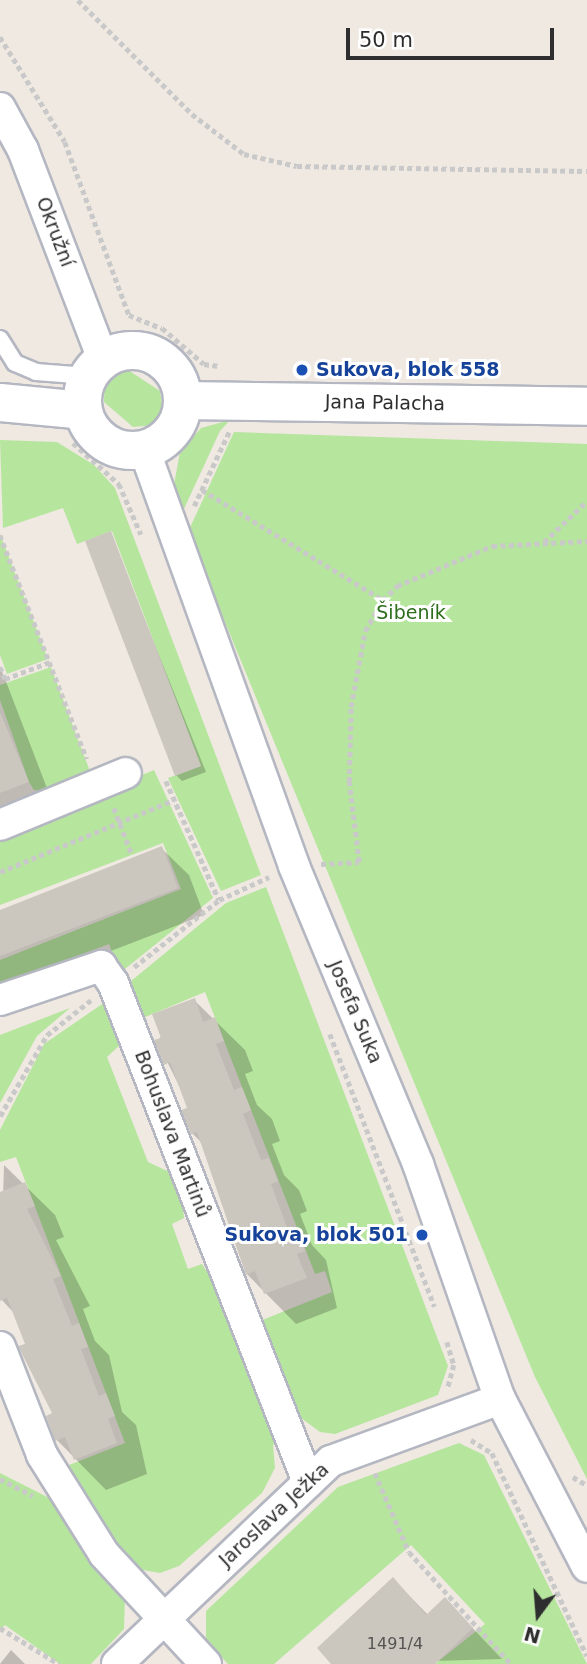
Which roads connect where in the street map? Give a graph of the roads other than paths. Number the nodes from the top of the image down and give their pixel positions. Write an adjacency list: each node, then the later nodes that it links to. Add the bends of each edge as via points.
1 (0, 108): 3 (street, Okružní, via 23,150)
2 (0, 339): 3 (lane, via 15,363)
3 (84, 396): 4 (street, via 119,351 150,353 173,372); 5 (street); 7 (street, via 99,437 128,450)
4 (182, 400): 6 (street, Jana Palacha, via 244,413); 7 (street, via 171,431)
5 (0, 402)
6 (587, 405)
7 (144, 449): 12 (street, Josefa Suka, via 156,531 279,865 418,1164)
8 (126, 773): 9 (street)
9 (0, 825)
10 (0, 1000): 13 (street, Bohuslava Martinů, via 101,966 113,983)
11 (0, 1347): 15 (street, via 43,1455 104,1554)
12 (500, 1399): 13 (street, Jaroslava Ježka, via 331,1461); 14 (street, Josefa Suka)
13 (308, 1482): 15 (street, Jaroslava Ježka)
14 (587, 1567)
15 (164, 1619): 16 (street, Jaroslava Ježka); 17 (street)
16 (117, 1664)
17 (206, 1664)

